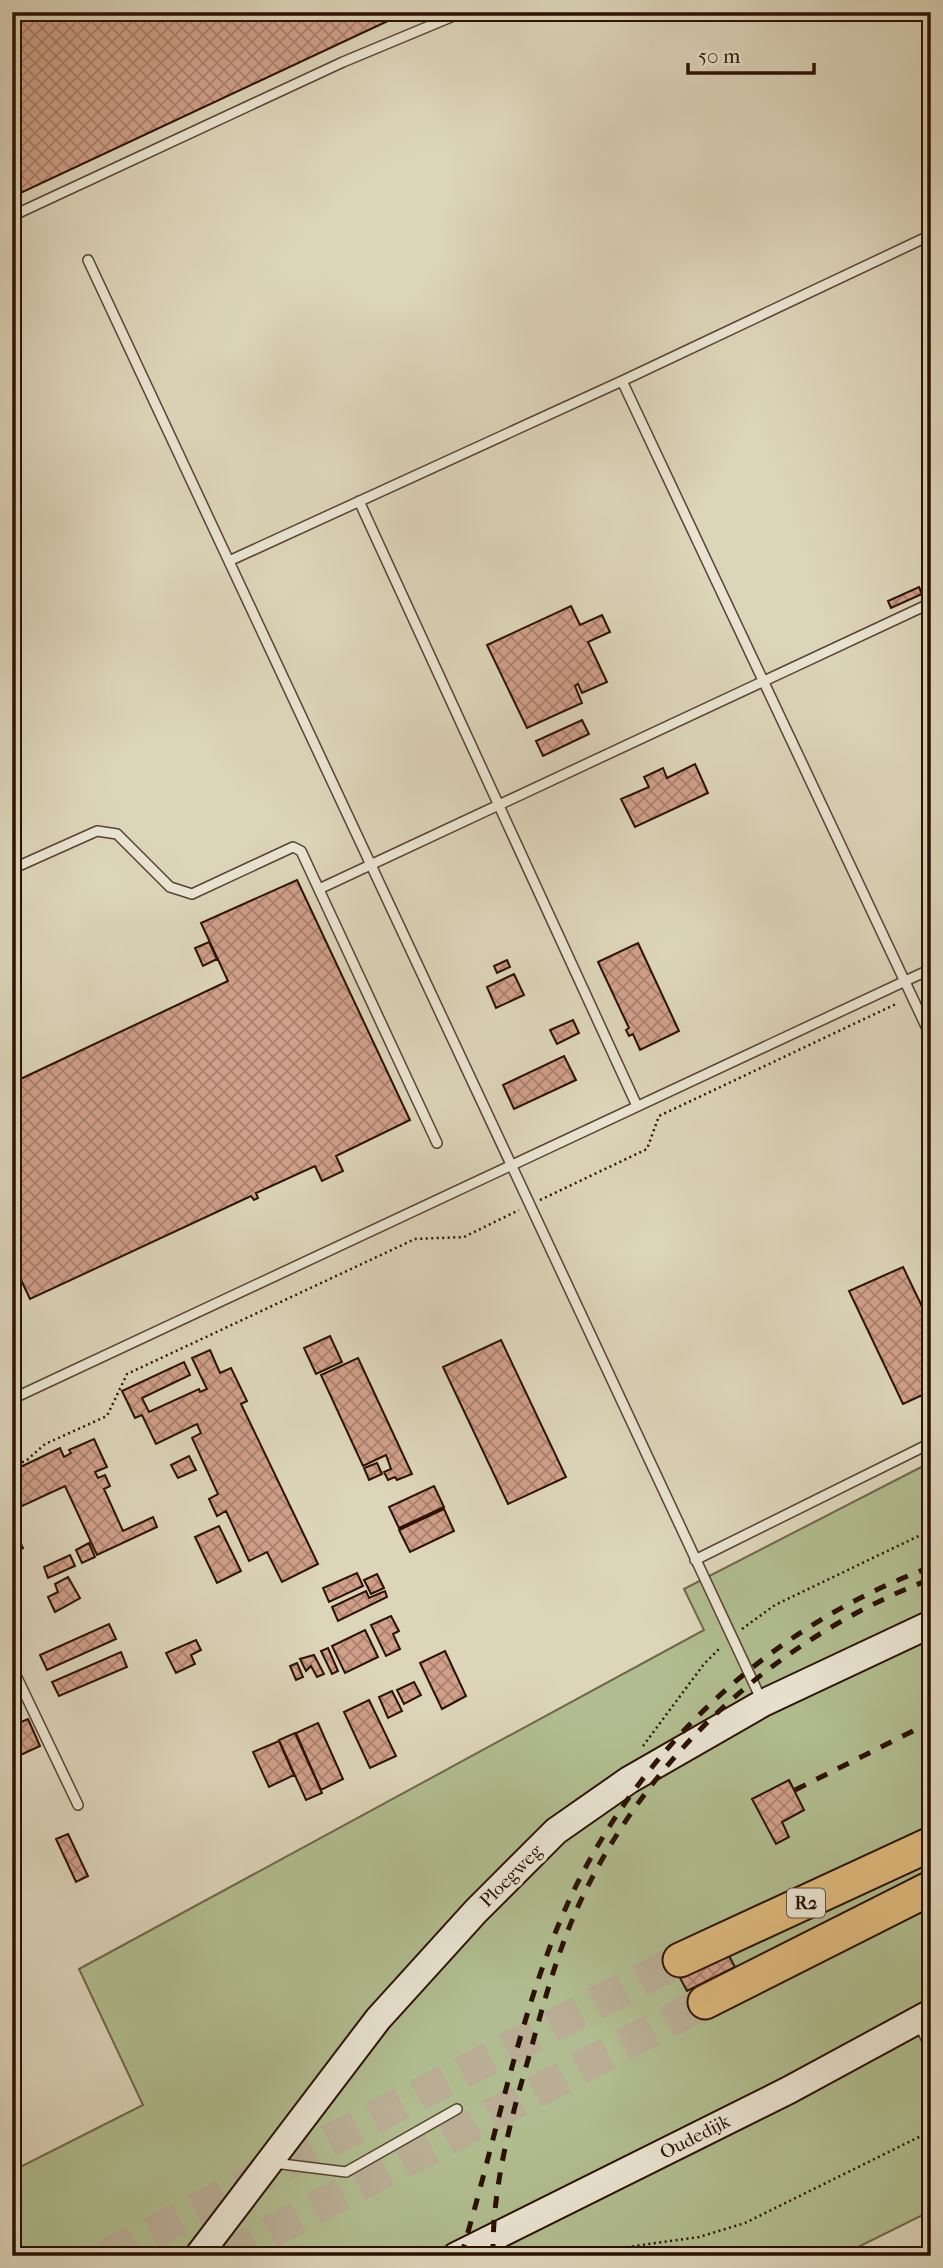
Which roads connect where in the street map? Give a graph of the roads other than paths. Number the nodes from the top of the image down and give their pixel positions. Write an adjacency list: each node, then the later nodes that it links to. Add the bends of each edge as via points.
1 (463, 12): 2 (lane, via 343,62)
2 (12, 216)
3 (931, 235): 5 (lane)
4 (88, 260): 7 (lane)
5 (622, 381): 6 (lane); 9 (lane)
6 (359, 501): 7 (lane); 10 (lane)
7 (229, 561): 11 (lane)
8 (931, 603): 9 (lane)
9 (763, 680): 10 (lane); 15 (lane)
10 (498, 805): 11 (lane); 17 (lane)
11 (371, 865): 13 (lane); 19 (lane)
12 (12, 869): 13 (lane, via 106,830 117,834 179,891 192,894 293,847 301,851)
13 (319, 889): 18 (lane)
14 (931, 969): 15 (lane)
15 (905, 981): 16 (lane); 17 (lane)
16 (931, 1037)
17 (637, 1106): 19 (lane)
18 (437, 1143)
19 (511, 1165): 20 (lane); 22 (lane)
20 (12, 1399)
21 (931, 1443): 22 (lane)
22 (695, 1560): 25 (lane)
23 (931, 1624): 25 (street, Ploegweg)
24 (12, 1667): 26 (lane)
25 (763, 1703): 34 (street, Ploegweg, via 620,1786 556,1831 420,1970)
26 (78, 1805)
27 (931, 1844): 29 (highway, R2)
28 (931, 1888): 30 (highway, R2)
29 (680, 1959)
30 (705, 2002)
31 (924, 2017): 32 (lane); 36 (street, Oudedijk)
32 (931, 2049)
33 (457, 2109): 34 (lane, via 345,2172)
34 (269, 2162): 35 (street, Ploegweg)
35 (198, 2256)
36 (456, 2256)

